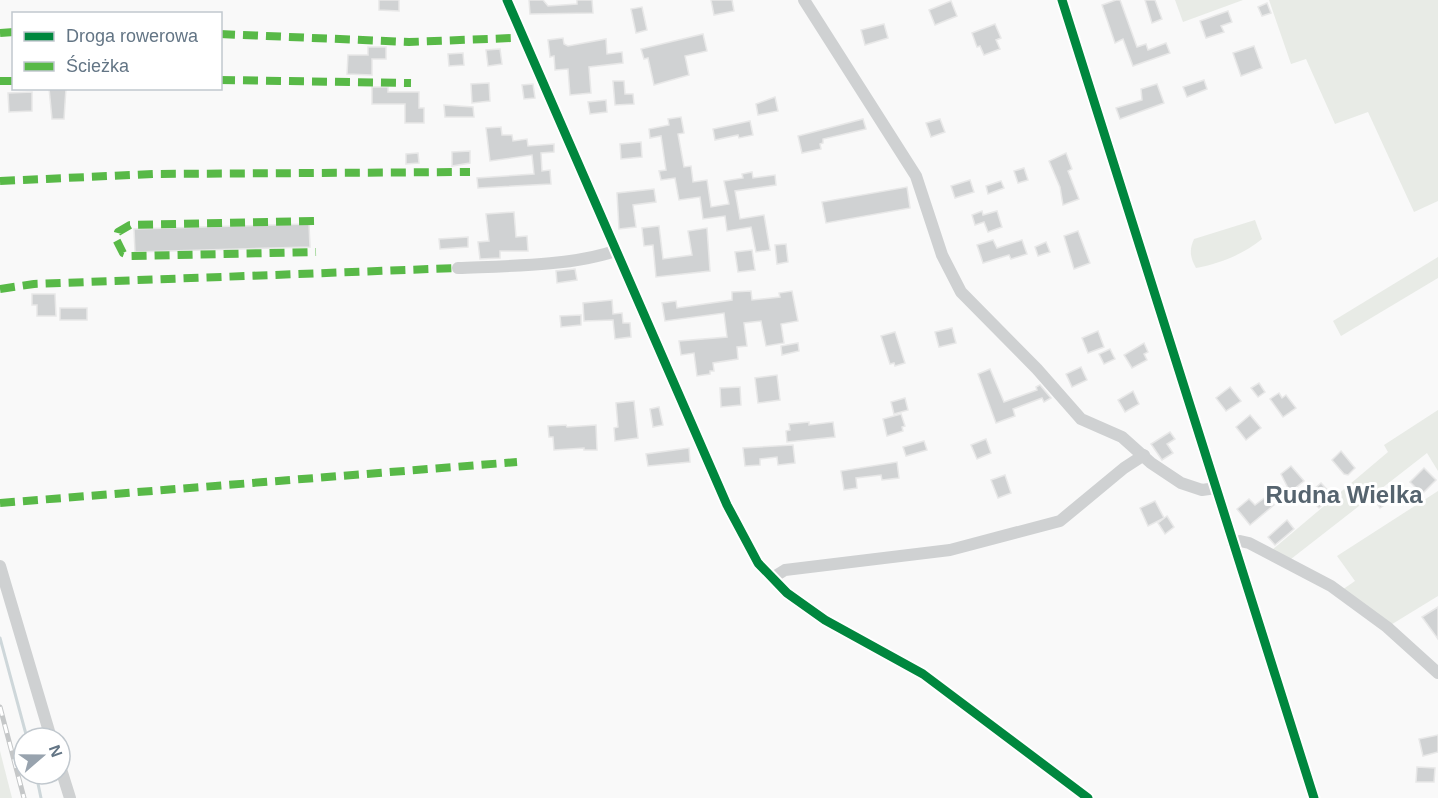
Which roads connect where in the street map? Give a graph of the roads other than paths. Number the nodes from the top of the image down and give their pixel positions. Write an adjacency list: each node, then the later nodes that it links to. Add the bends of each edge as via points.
1 (507, 0): 4 (street)
2 (804, 0): 6 (street, via 916,176 945,261 962,292 1072,411 1122,437)
3 (1062, 0): 7 (street)
4 (615, 250): 5 (street, via 536,263); 10 (street, via 745,542)
5 (459, 268)
6 (1144, 455): 7 (street, via 1190,487); 10 (street, via 1060,521 950,550 785,570)
7 (1216, 488): 8 (street)
8 (1233, 543): 11 (street, via 1249,543 1331,586 1387,627); 14 (street)
9 (0, 566): 12 (street)
10 (772, 578): 13 (street, via 825,620 923,674)
11 (1438, 673)
12 (47, 726)
13 (1088, 798)
14 (1314, 798)

